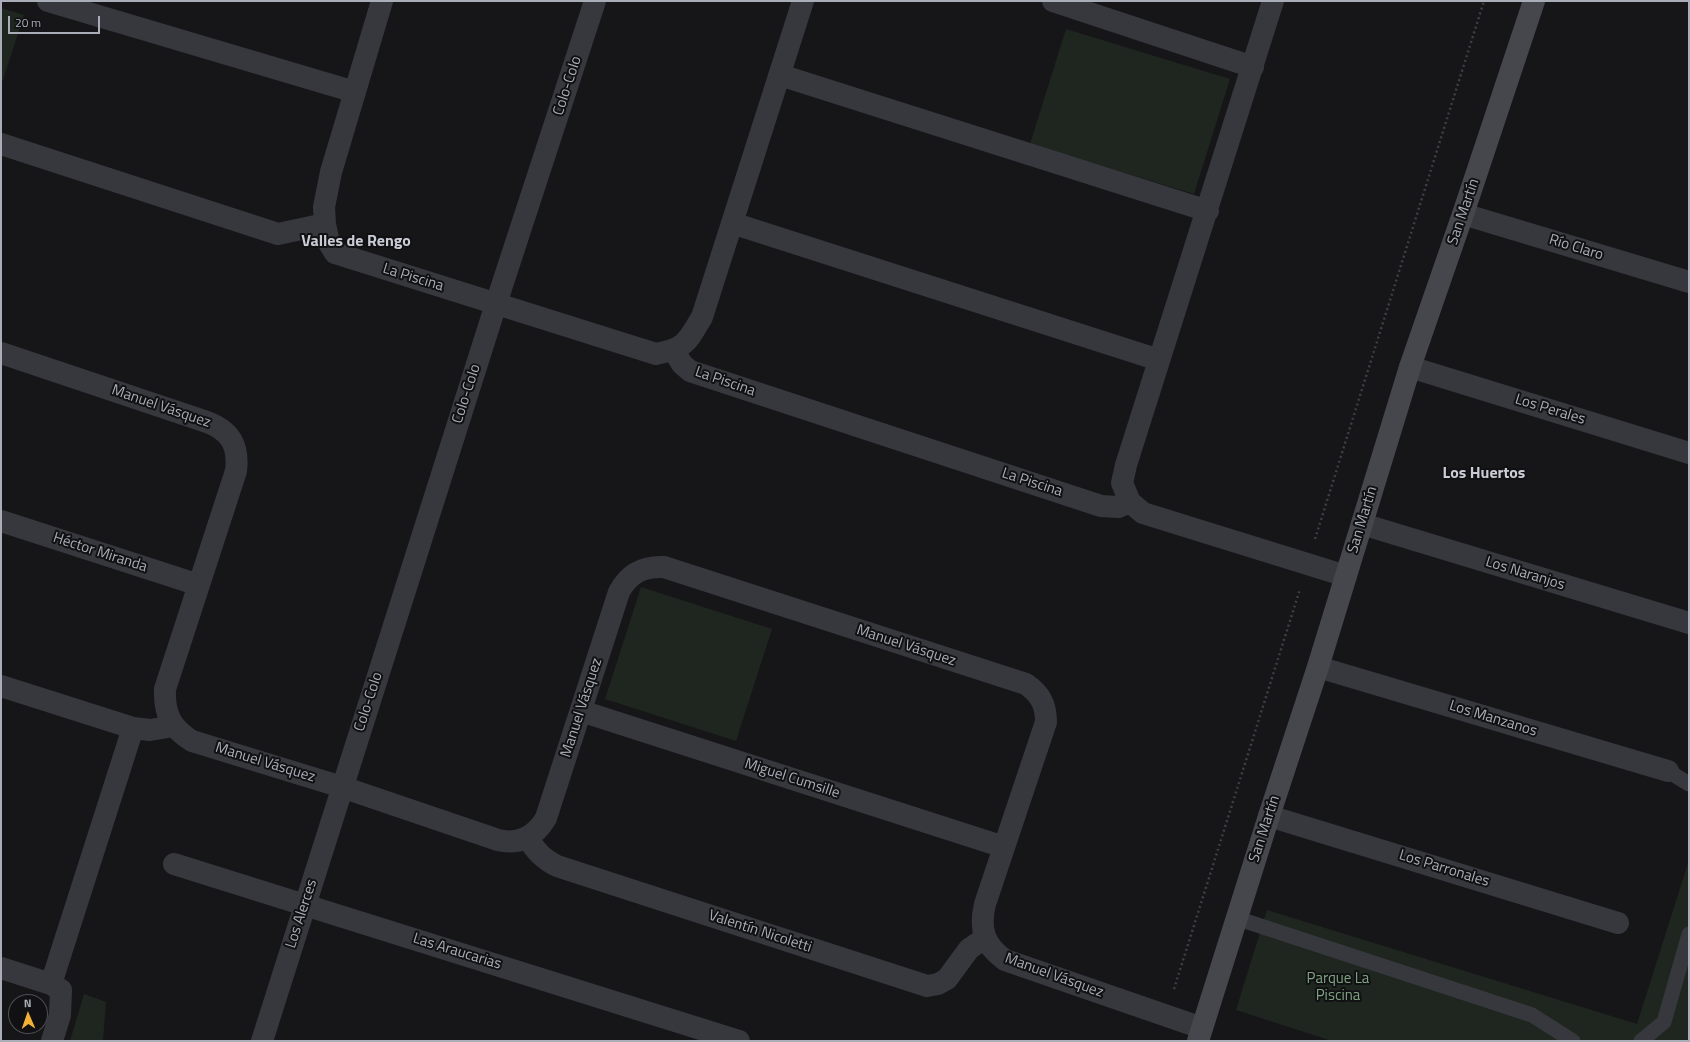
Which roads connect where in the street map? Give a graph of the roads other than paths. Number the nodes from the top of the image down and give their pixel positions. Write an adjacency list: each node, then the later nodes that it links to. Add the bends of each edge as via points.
1 (48, 1): 10 (street)
2 (382, 1): 10 (street, La Piscina)
3 (596, 1): 17 (street, Colo-Colo)
4 (803, 1): 9 (street)
5 (1053, 1): 8 (street)
6 (1274, 1): 8 (street)
7 (1534, 1): 13 (street, San Martín)
8 (1253, 67): 12 (street)
9 (780, 75): 12 (street); 14 (street)
10 (355, 92): 15 (street, La Piscina, via 331,172 324,207)
11 (1, 144): 15 (street, via 278,234)
12 (1208, 211): 20 (street)
13 (1463, 214): 16 (street, Río Claro); 21 (street, San Martín)
14 (732, 223): 18 (street, via 702,317 687,341); 20 (street)
15 (325, 224): 17 (street, La Piscina, via 329,244 335,253)
16 (1689, 282)
17 (496, 304): 18 (street, La Piscina, via 656,354); 36 (street, Colo-Colo)
18 (674, 350): 23 (street, La Piscina, via 682,364 698,374 1101,506 1118,507)
19 (1, 353): 27 (street, Manuel Vásquez, via 207,422 225,431 236,449 238,460)
20 (1159, 360): 23 (street, via 1122,484)
21 (1410, 367): 22 (street, Los Perales); 25 (street, San Martín)
22 (1689, 453)
23 (1130, 502): 26 (street, via 1143,513)
24 (1, 522): 27 (street, Héctor Miranda)
25 (1362, 524): 26 (street, San Martín); 28 (street, Los Naranjos)
26 (1346, 576): 29 (street, San Martín)
27 (199, 585): 32 (street, Manuel Vásquez, via 165,689 164,703)
28 (1689, 623)
29 (1318, 667): 34 (street, Los Manzanos); 37 (street, San Martín)
30 (1, 686): 33 (street)
31 (581, 711): 38 (street, Manuel Vásquez, via 546,818 542,826); 39 (street, Miguel Cumsille); 39 (street, Manuel Vásquez, via 619,592 630,576 646,567 664,567 1026,684 1034,690 1044,704 1046,722)
32 (174, 726): 33 (street, via 150,730); 36 (street, Manuel Vásquez, via 192,741)
33 (133, 728): 47 (street)
34 (1668, 771): 35 (lane)
35 (1689, 784)
36 (342, 787): 38 (street, Manuel Vásquez, via 498,840 518,842); 41 (street, Los Alerces)
37 (1269, 816): 42 (street, San Martín); 43 (street, Los Parronales)
38 (528, 838): 45 (street, Valentín Nicoletti, via 538,854 557,866 927,986 947,979 969,949)
39 (1004, 847): 45 (street, Manuel Vásquez, via 982,915)
40 (174, 864): 41 (street, Las Araucarias)
41 (305, 905): 50 (street, Los Alerces); 51 (street, Las Araucarias)
42 (1236, 918): 48 (street, San Martín); 52 (lane, via 1532,1015)
43 (1618, 923)
44 (1689, 934): 53 (lane, via 1664,1022)
45 (985, 938): 48 (street, Manuel Vásquez, via 990,947 1005,960 1166,1015)
46 (1, 968): 47 (street)
47 (51, 984): 49 (street, via 61,990 60,1015)
48 (1200, 1034)
49 (52, 1041)
50 (262, 1041)
51 (739, 1041)
52 (1573, 1041)
53 (1641, 1041)

